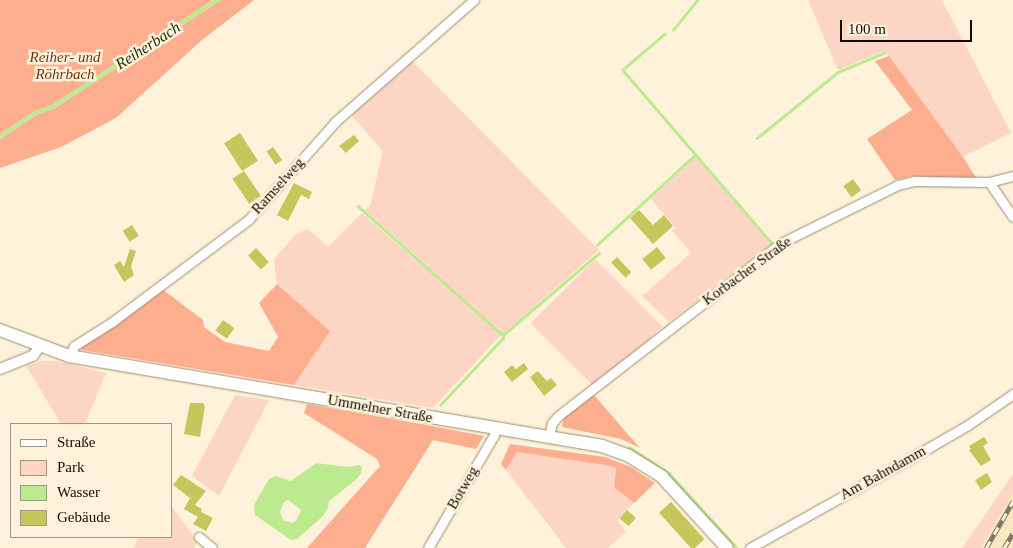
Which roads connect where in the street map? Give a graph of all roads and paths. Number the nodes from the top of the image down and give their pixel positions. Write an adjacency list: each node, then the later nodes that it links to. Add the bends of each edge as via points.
1 (474, 0): 7 (street, Ramselweg, via 335,122 249,219 112,322 74,346)
2 (1013, 176): 3 (street, Korbacher Straße)
3 (989, 182): 4 (street); 11 (street, Korbacher Straße, via 914,181 898,185 781,243 558,416 552,423)
4 (1013, 217)
5 (0, 330): 6 (main road, Ummelner Straße)
6 (40, 346): 7 (main road, Ummelner Straße); 8 (street, via 33,356)
7 (69, 356): 10 (main road, Ummelner Straße)
8 (0, 369)
9 (1013, 394): 16 (street, Am Bahndamm, via 968,425)
10 (496, 428): 11 (main road, Ummelner Straße); 14 (street, Botweg)
11 (549, 436): 15 (main road, Ummelner Straße, via 602,446 650,467 674,488)
12 (198, 537): 13 (street)
13 (212, 548)
14 (428, 548)
15 (726, 548)
16 (750, 548)

